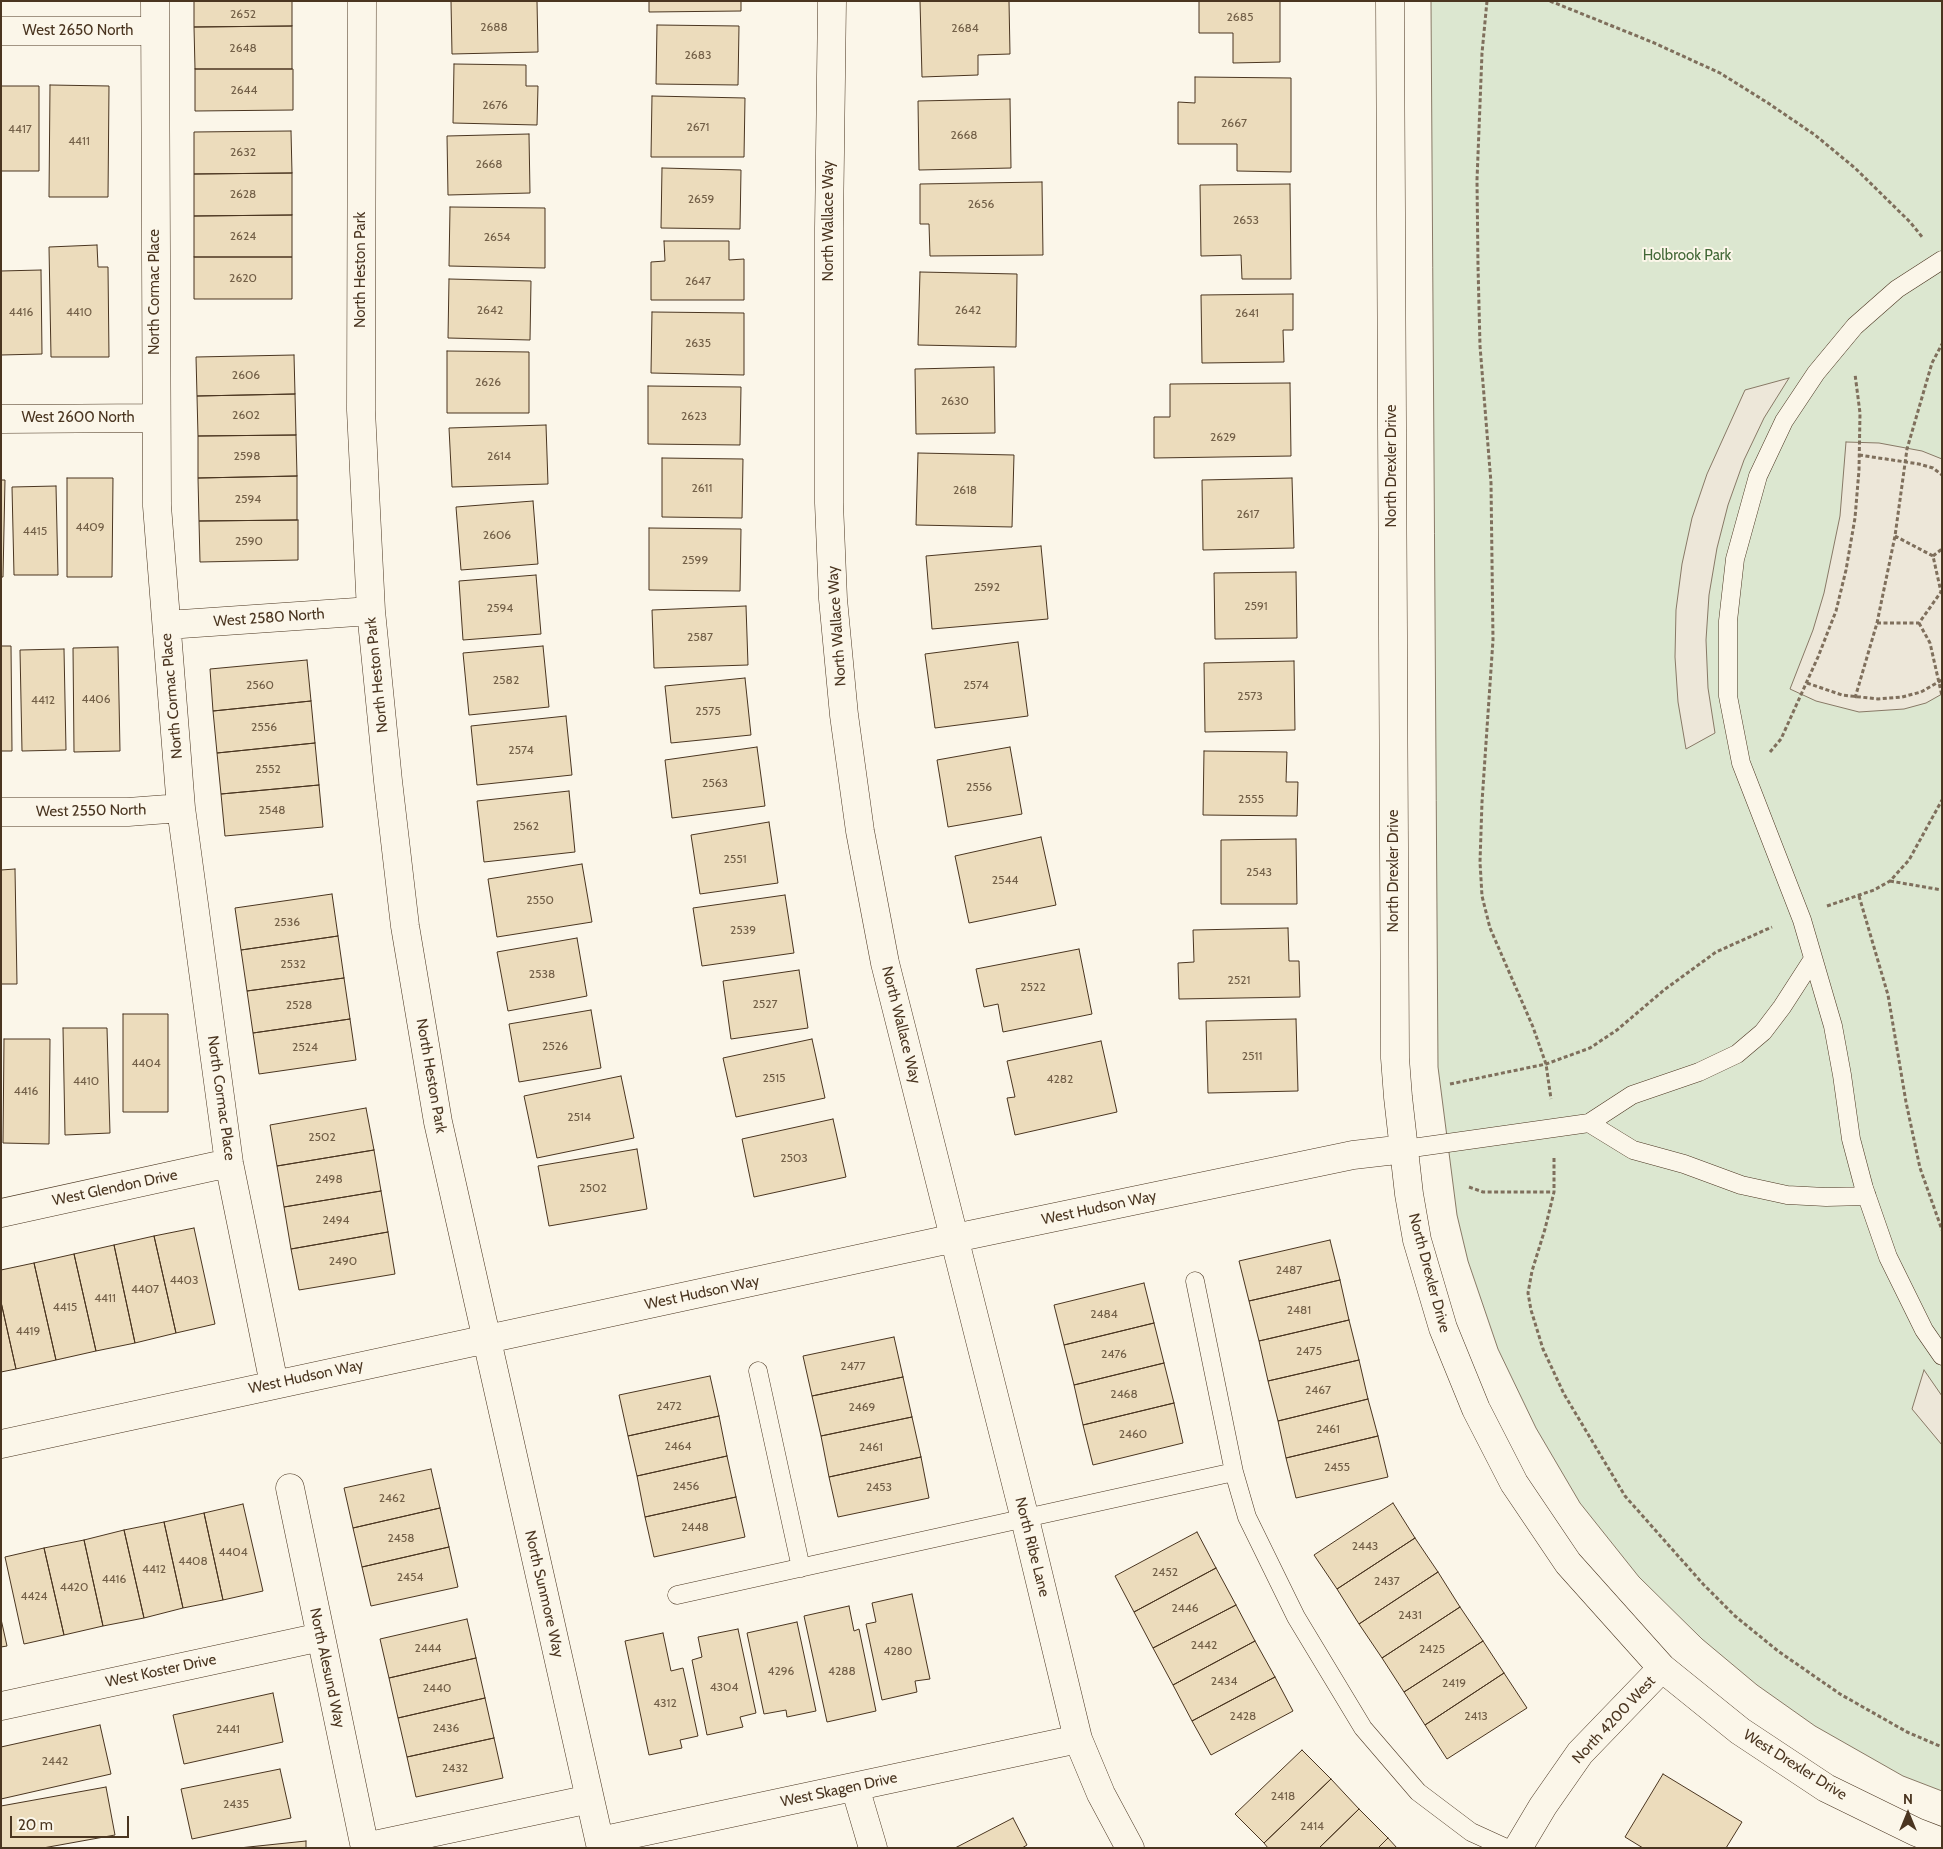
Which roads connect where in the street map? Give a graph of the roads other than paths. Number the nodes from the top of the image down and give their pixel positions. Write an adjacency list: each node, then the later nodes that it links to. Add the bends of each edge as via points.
1 (155, 1): 6 (street, North Cormac Place)
2 (362, 1): 10 (street, North Heston Park, via 361,410)
3 (832, 1): 20 (street, North Wallace Way, via 829,502 833,599 844,714 860,831 885,963)
4 (1390, 1): 16 (street, North Drexler Drive, via 1395,1058)
5 (1, 31): 6 (street, West 2650 North)
6 (155, 31): 8 (street, North Cormac Place)
7 (1942, 260): 14 (lane, via 1897,288 1855,326 1816,373 1784,421 1758,476 1735,559 1728,621 1728,696 1741,763 1802,920)
8 (156, 418): 9 (street, West 2600 North); 11 (street, North Cormac Place, via 156,506)
9 (1, 419)
10 (371, 612): 11 (street, West 2580 North); 22 (street, North Heston Park, via 405,926 438,1122)
11 (167, 625): 12 (street, North Cormac Place)
12 (181, 808): 13 (street, West 2550 North, via 128,812); 17 (street, North Cormac Place)
13 (1, 812)
14 (1813, 959): 15 (lane, via 1763,1032 1737,1054 1699,1072 1632,1094); 18 (lane, via 1832,1026 1851,1138)
15 (1589, 1123): 16 (lane); 18 (lane, via 1633,1150 1741,1185 1787,1195)
16 (1405, 1149): 20 (street, West Hudson Way, via 1354,1155); 33 (street, North Drexler Drive, via 1417,1240 1443,1328 1476,1409 1514,1483 1568,1563)
17 (229, 1164): 19 (street, West Glendon Drive); 25 (street, North Cormac Place)
18 (1867, 1196): 23 (lane, via 1888,1257 1924,1330)
19 (1, 1213)
20 (955, 1238): 22 (street, West Hudson Way); 29 (street, North Ribe Lane)
21 (1195, 1281): 27 (lane)
22 (486, 1339): 25 (street, West Hudson Way); 37 (street, North Sunmore Way)
23 (1942, 1356)
24 (758, 1371): 30 (lane)
25 (274, 1384): 26 (street, West Hudson Way)
26 (1, 1444)
27 (1234, 1472): 29 (lane); 43 (lane, via 1247,1517 1296,1617 1363,1728 1418,1792 1471,1832)
28 (290, 1488): 32 (street, North Alesund Way)
29 (1025, 1518): 30 (lane); 35 (street, North Ribe Lane)
30 (801, 1568): 31 (lane)
31 (677, 1595)
32 (321, 1637): 34 (street, West Koster Drive); 40 (street, North Alesund Way)
33 (1662, 1668): 38 (street, West Drexler Drive, via 1740,1730 1826,1788); 44 (street, North 4200 West, via 1580,1754)
34 (1, 1706)
35 (1078, 1739): 36 (street, West Skagen Drive); 42 (street, North Ribe Lane, via 1101,1794)
36 (855, 1787): 39 (street, West Skagen Drive); 41 (street)
37 (590, 1799): 39 (street, North Sunmore Way); 40 (street)
38 (1942, 1842)
39 (601, 1845)
40 (365, 1848)
41 (873, 1848)
42 (1130, 1848)
43 (1506, 1848)
44 (1518, 1848)

